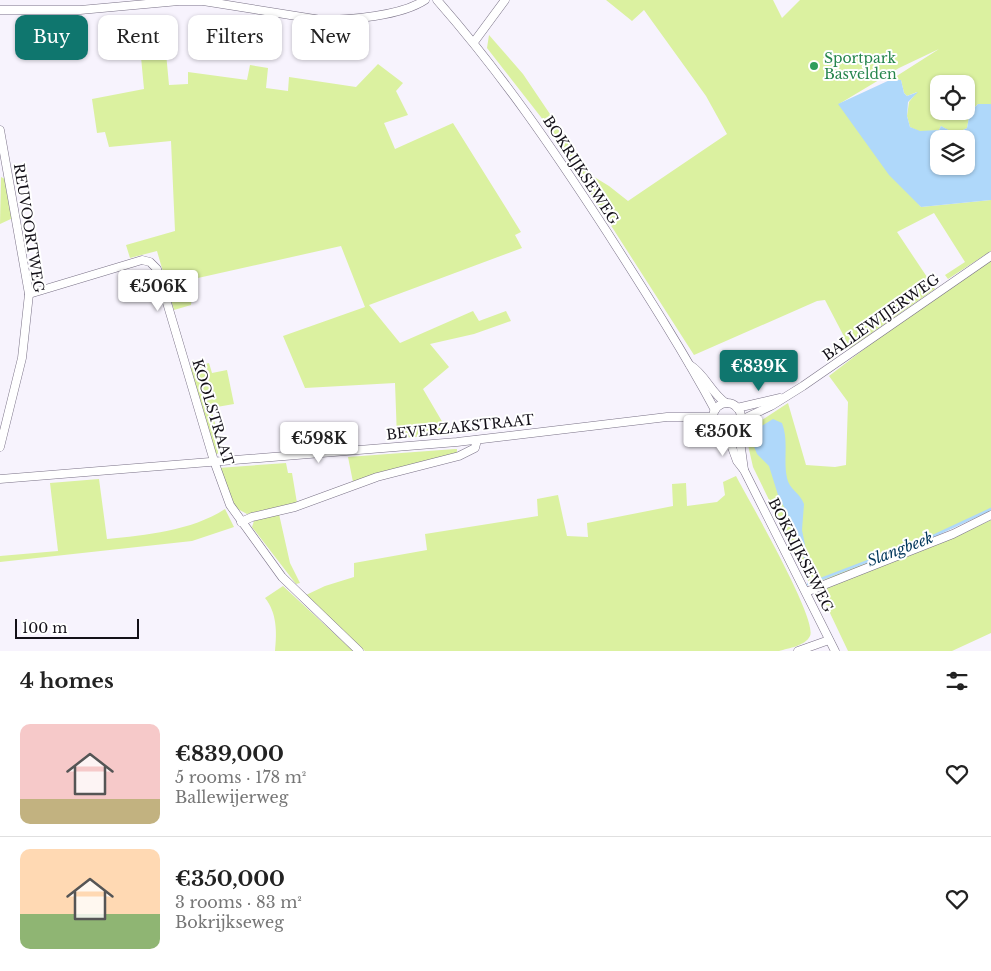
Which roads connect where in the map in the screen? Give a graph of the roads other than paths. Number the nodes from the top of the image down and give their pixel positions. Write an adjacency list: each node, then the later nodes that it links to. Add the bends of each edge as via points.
1 (425, 0): 4 (street, via 388,13 340,20 321,20)
2 (437, 0): 6 (street, BOKRIJKSEWEG)
3 (505, 0): 6 (street)
4 (231, 3): 5 (street, via 179,1 94,9)
5 (0, 10)
6 (474, 42): 10 (street, BOKRIJKSEWEG, via 531,117)
7 (0, 130): 9 (street, REUVOORTWEG)
8 (991, 256): 11 (street, BALLEWIJERWEG)
9 (29, 294): 18 (street, REUVOORTWEG, via 22,358); 19 (street, KOOLSTRAAT, via 142,260 150,262 157,269)
10 (690, 365): 12 (street, BOKRIJKSEWEG); 14 (street, BOKRIJKSEWEG)
11 (784, 397): 13 (street, BALLEWIJERWEG); 15 (street, BALLEWIJERWEG)
12 (726, 403): 13 (street, BOKRIJKSEWEG); 14 (street)
13 (737, 408): 15 (street, BOKRIJKSEWEG)
14 (714, 413): 16 (street, BOKRIJKSEWEG, via 715,425); 17 (street, BEVERZAKSTRAAT)
15 (739, 423): 16 (street); 20 (street, BOKRIJKSEWEG)
16 (726, 431): 20 (street, BOKRIJKSEWEG, via 737,461)
17 (477, 440): 19 (street, BEVERZAKSTRAAT); 23 (street, via 475,448 459,456 377,477)
18 (0, 447)
19 (214, 461): 21 (street, BEVERZAKSTRAAT); 23 (street, KOOLSTRAAT, via 230,505)
20 (744, 470): 24 (street, BOKRIJKSEWEG)
21 (0, 479)
22 (991, 515): 24 (street, via 953,534)
23 (241, 522): 26 (street, KOOLSTRAAT, via 282,577)
24 (806, 592): 25 (street, BOKRIJKSEWEG)
25 (829, 640): 27 (street); 28 (street, BOKRIJKSEWEG)
26 (359, 651)
27 (798, 651)
28 (835, 651)

